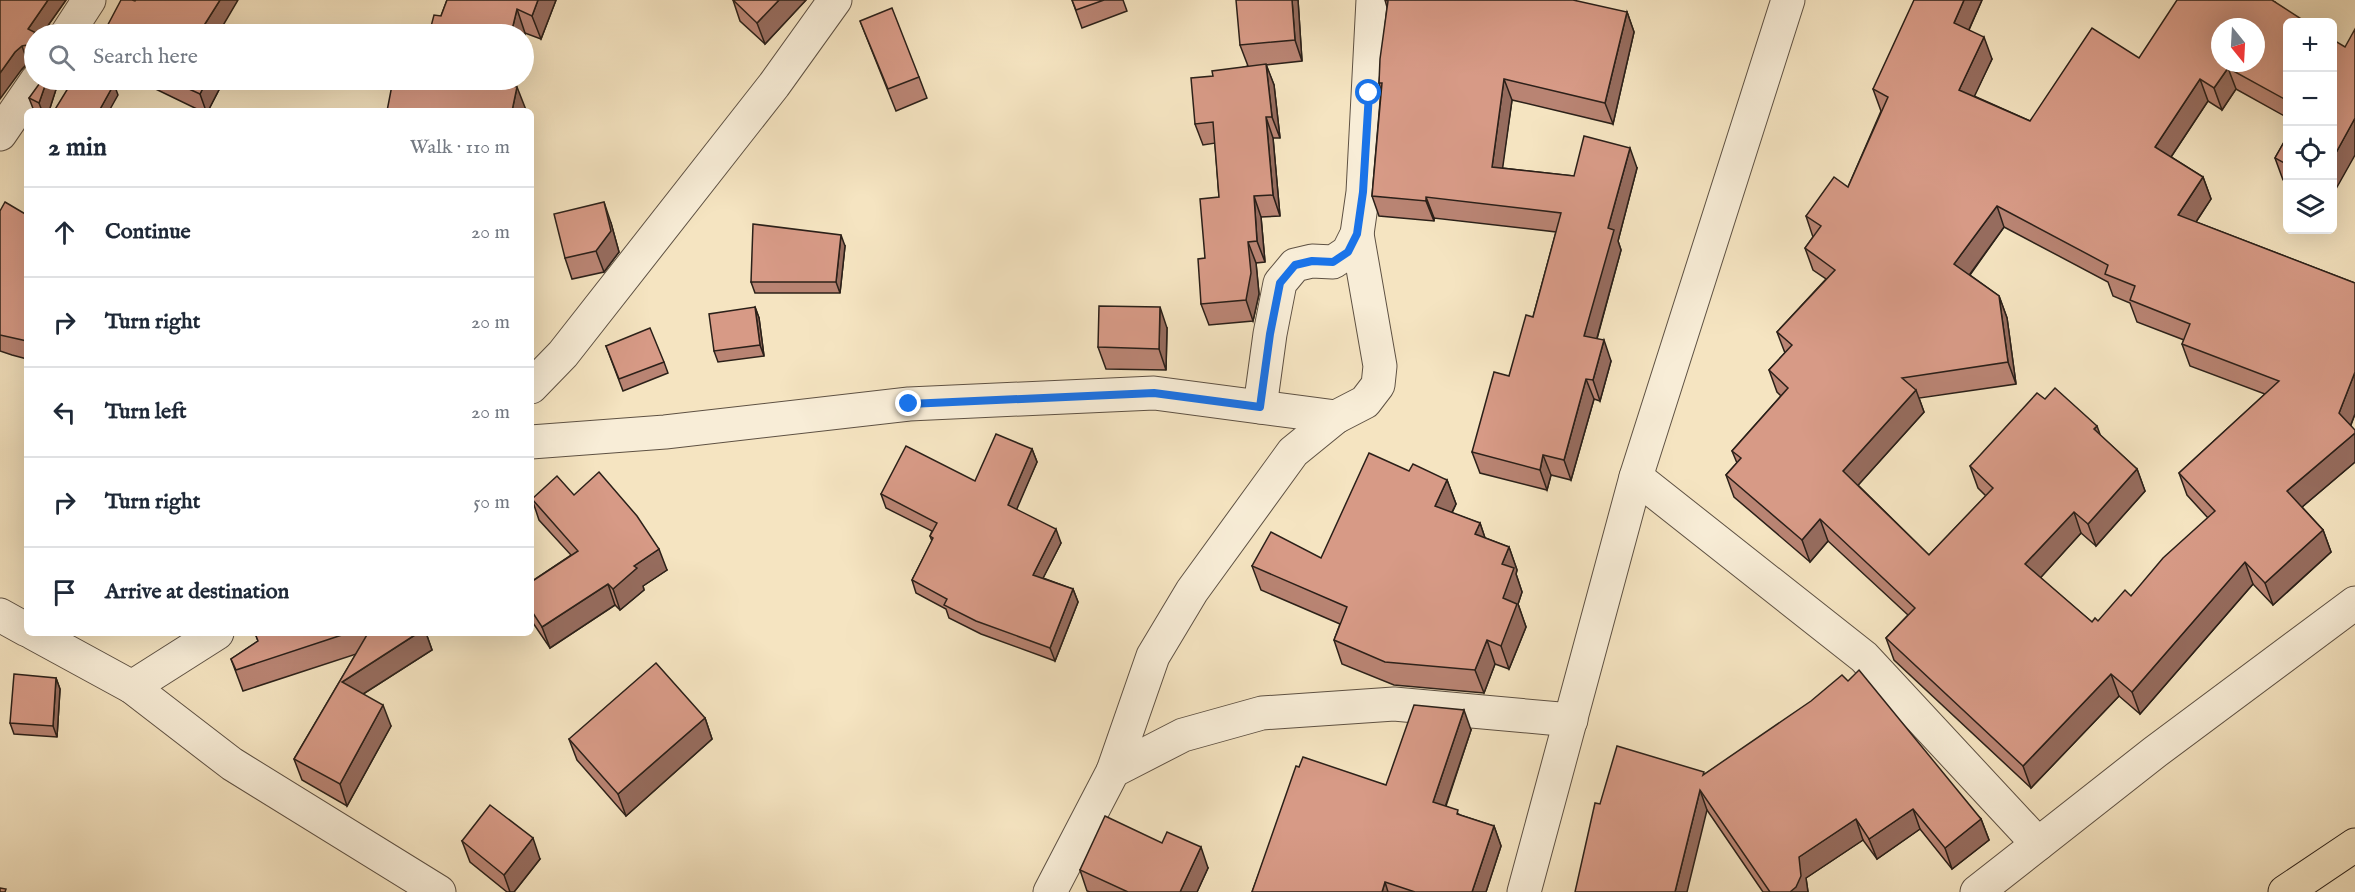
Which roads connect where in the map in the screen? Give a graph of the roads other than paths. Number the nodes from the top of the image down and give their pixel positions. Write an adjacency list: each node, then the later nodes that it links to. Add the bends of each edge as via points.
1 (89, 0): 5 (street)
2 (835, 0): 9 (street, via 774,85 563,354)
3 (1373, 0): 8 (street, via 1363,192)
4 (1788, 0): 13 (street)
5 (73, 24)
6 (30, 90): 7 (street)
7 (0, 134)
8 (1357, 234): 10 (street, via 1348,252 1333,262 1295,265 1280,283); 11 (street, via 1380,366 1378,385 1365,402)
9 (534, 384)
10 (1260, 407): 11 (street); 12 (street, via 1154,393 909,404 665,432)
11 (1336, 417): 21 (street, via 1293,452 1192,591 1153,656)
12 (534, 442)
13 (1636, 477): 20 (street); 22 (street, via 1864,657)
14 (2355, 603): 22 (street)
15 (0, 615): 16 (street)
16 (24, 628)
17 (38, 636): 19 (street)
18 (212, 636): 19 (street)
19 (132, 687): 24 (street, via 232,764)
20 (1571, 720): 21 (street, via 1394,704 1262,713 1183,735); 26 (street)
21 (1113, 771): 25 (street)
22 (2038, 844): 27 (street)
23 (2355, 845): 28 (highway)
24 (439, 892)
25 (1050, 892)
26 (1524, 892)
27 (1977, 892)
28 (2285, 892)

